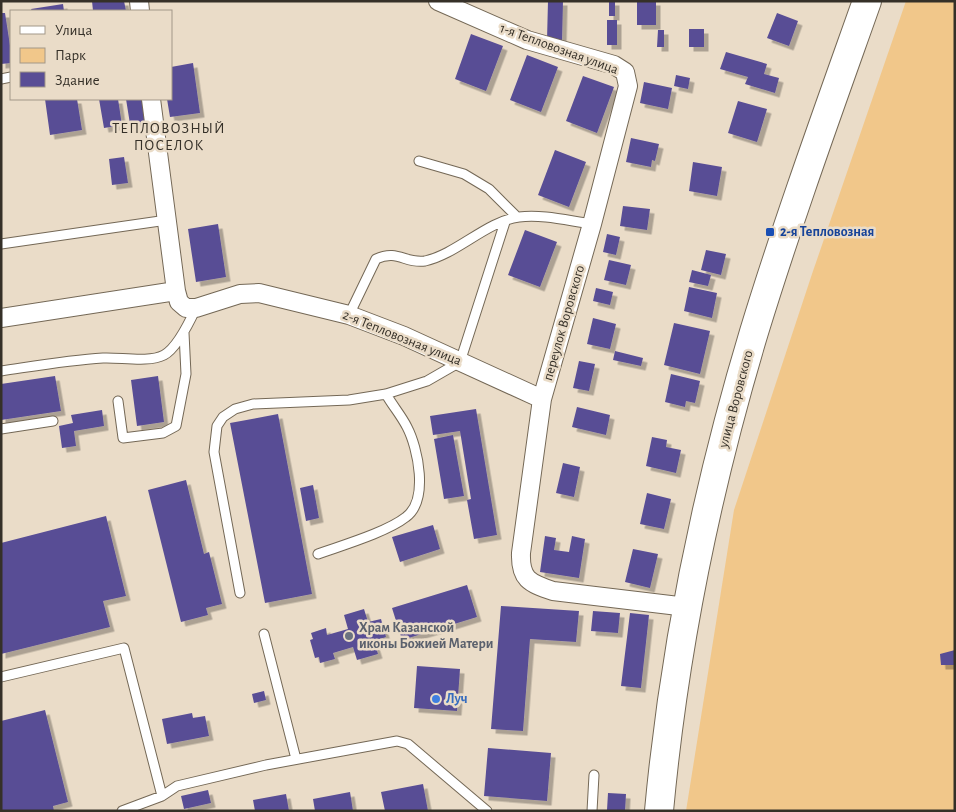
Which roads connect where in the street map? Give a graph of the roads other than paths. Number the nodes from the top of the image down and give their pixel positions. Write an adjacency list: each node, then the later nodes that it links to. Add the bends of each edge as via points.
1 (438, 1): 3 (street, 1-я Тепловозная улица, via 527,40 614,65)
2 (867, 1): 25 (main road, улица Воровского, via 754,332 717,466)
3 (625, 72): 9 (street, переулок Воровского, via 628,86)
4 (151, 100): 7 (street)
5 (419, 161): 6 (lane, via 464,174 489,188)
6 (518, 217): 8 (lane); 9 (lane)
7 (167, 220): 10 (lane); 11 (street)
8 (504, 222): 13 (lane, via 437,257 423,261 385,255 376,259); 16 (lane)
9 (592, 224): 19 (street, переулок Воровского)
10 (1, 244)
11 (176, 291): 12 (street, via 179,302 186,308); 14 (street)
12 (196, 308): 13 (street, 2-я Тепловозная улица, via 240,294 259,293); 15 (lane)
13 (349, 314): 16 (street, 2-я Тепловозная улица)
14 (1, 318)
15 (184, 333): 17 (lane, via 165,355 149,359 65,361); 20 (lane, via 186,374 176,426 164,433 123,438)
16 (460, 362): 18 (lane, via 427,381); 19 (street, 2-я Тепловозная улица)
17 (1, 371)
18 (386, 394): 23 (lane, via 410,435 420,475 418,501 408,516 393,526); 24 (lane, via 349,400 253,404 235,409 223,417 217,426 214,452)
19 (542, 399): 25 (street, переулок Воровского, via 521,552 520,567 525,576 534,585 553,591)
20 (118, 401)
21 (53, 421): 22 (lane)
22 (1, 429)
23 (318, 554)
24 (240, 593)
25 (687, 607): 34 (main road, улица Воровского, via 670,711)
26 (264, 634): 28 (lane)
27 (1, 677): 30 (lane, via 124,648)
28 (296, 759): 30 (lane, via 177,786); 32 (lane, via 397,741 408,744)
29 (594, 775): 33 (lane)
30 (162, 796): 31 (lane)
31 (122, 811)
32 (488, 811)
33 (592, 811)
34 (659, 811)

